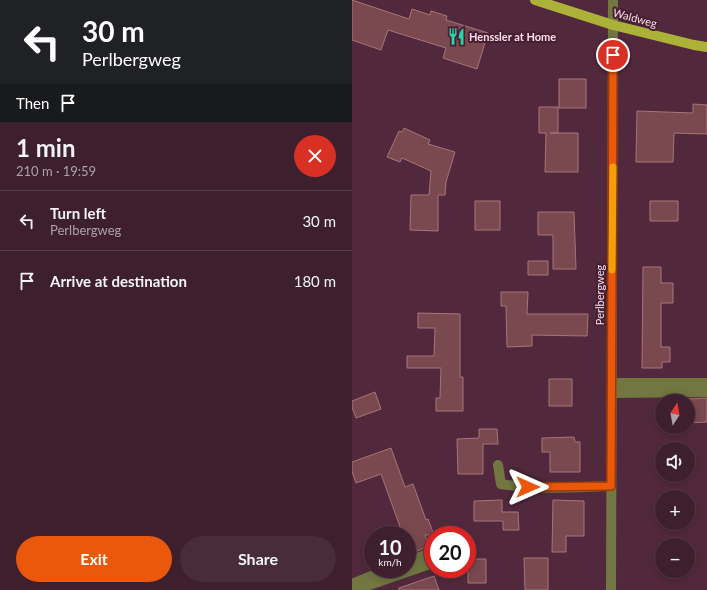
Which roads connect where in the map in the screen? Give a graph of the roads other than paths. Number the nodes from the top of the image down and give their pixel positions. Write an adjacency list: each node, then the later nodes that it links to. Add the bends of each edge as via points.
1 (535, 0): 3 (main road, Waldweg)
2 (613, 0): 3 (street, Perlbergweg)
3 (613, 25): 4 (main road, Waldweg); 6 (street, Perlbergweg)
4 (707, 47)
5 (707, 383): 6 (street)
6 (612, 388): 7 (street); 9 (street, Perlbergweg)
7 (707, 392)
8 (498, 465): 9 (street, via 501,484 517,487)
9 (611, 486): 15 (street, Perlbergweg)
10 (424, 566): 13 (street)
11 (366, 578): 12 (street)
12 (352, 584)
13 (372, 587): 14 (street)
14 (355, 590)
15 (611, 590)

